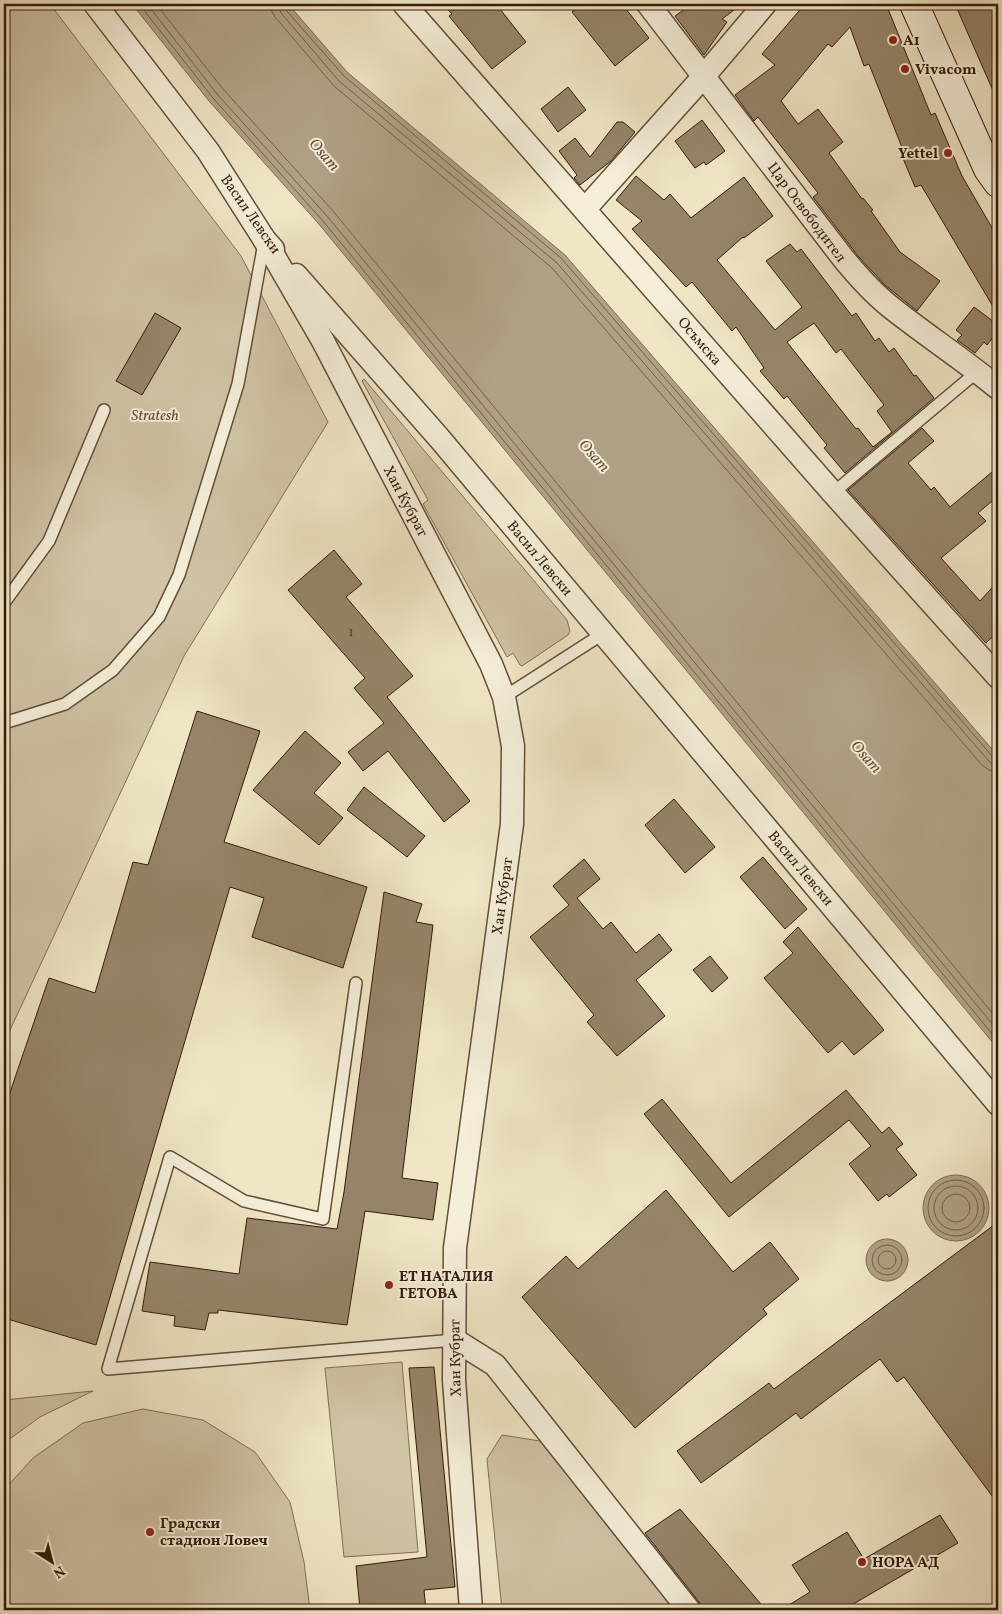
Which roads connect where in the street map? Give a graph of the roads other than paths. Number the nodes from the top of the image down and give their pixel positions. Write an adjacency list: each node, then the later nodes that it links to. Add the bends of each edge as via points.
1 (95, 4): 9 (street, Васил Левски, via 208,151)
2 (404, 4): 8 (street, Осъмска)
3 (648, 4): 6 (street, Цар Освободител)
4 (766, 4): 6 (street)
5 (914, 4): 7 (street, via 988,169)
6 (704, 76): 8 (street); 10 (street, Цар Освободител, via 865,284 888,306)
7 (998, 183)
8 (585, 210): 13 (street, Осъмска)
9 (264, 239): 15 (street, Васил Левски, via 440,439); 17 (street, Хан Кубрат, via 323,341 491,664); 18 (lane, via 238,384 179,575 158,617 113,670 65,704)
10 (978, 371): 11 (street, Цар Освободител); 13 (lane)
11 (998, 388)
12 (104, 410): 14 (lane, via 49,541)
13 (833, 494): 16 (street, Осъмска)
14 (4, 603)
15 (604, 633): 17 (lane); 20 (street, Васил Левски)
16 (996, 670)
17 (504, 697): 21 (street, Хан Кубрат, via 513,746 512,824 455,1248)
18 (4, 723)
19 (356, 983): 21 (lane, via 324,1219 244,1201 170,1157 108,1369)
20 (998, 1104)
21 (455, 1340): 22 (street, Хан Кубрат, via 454,1380); 23 (street, via 495,1365)
22 (472, 1610)
23 (689, 1610)

